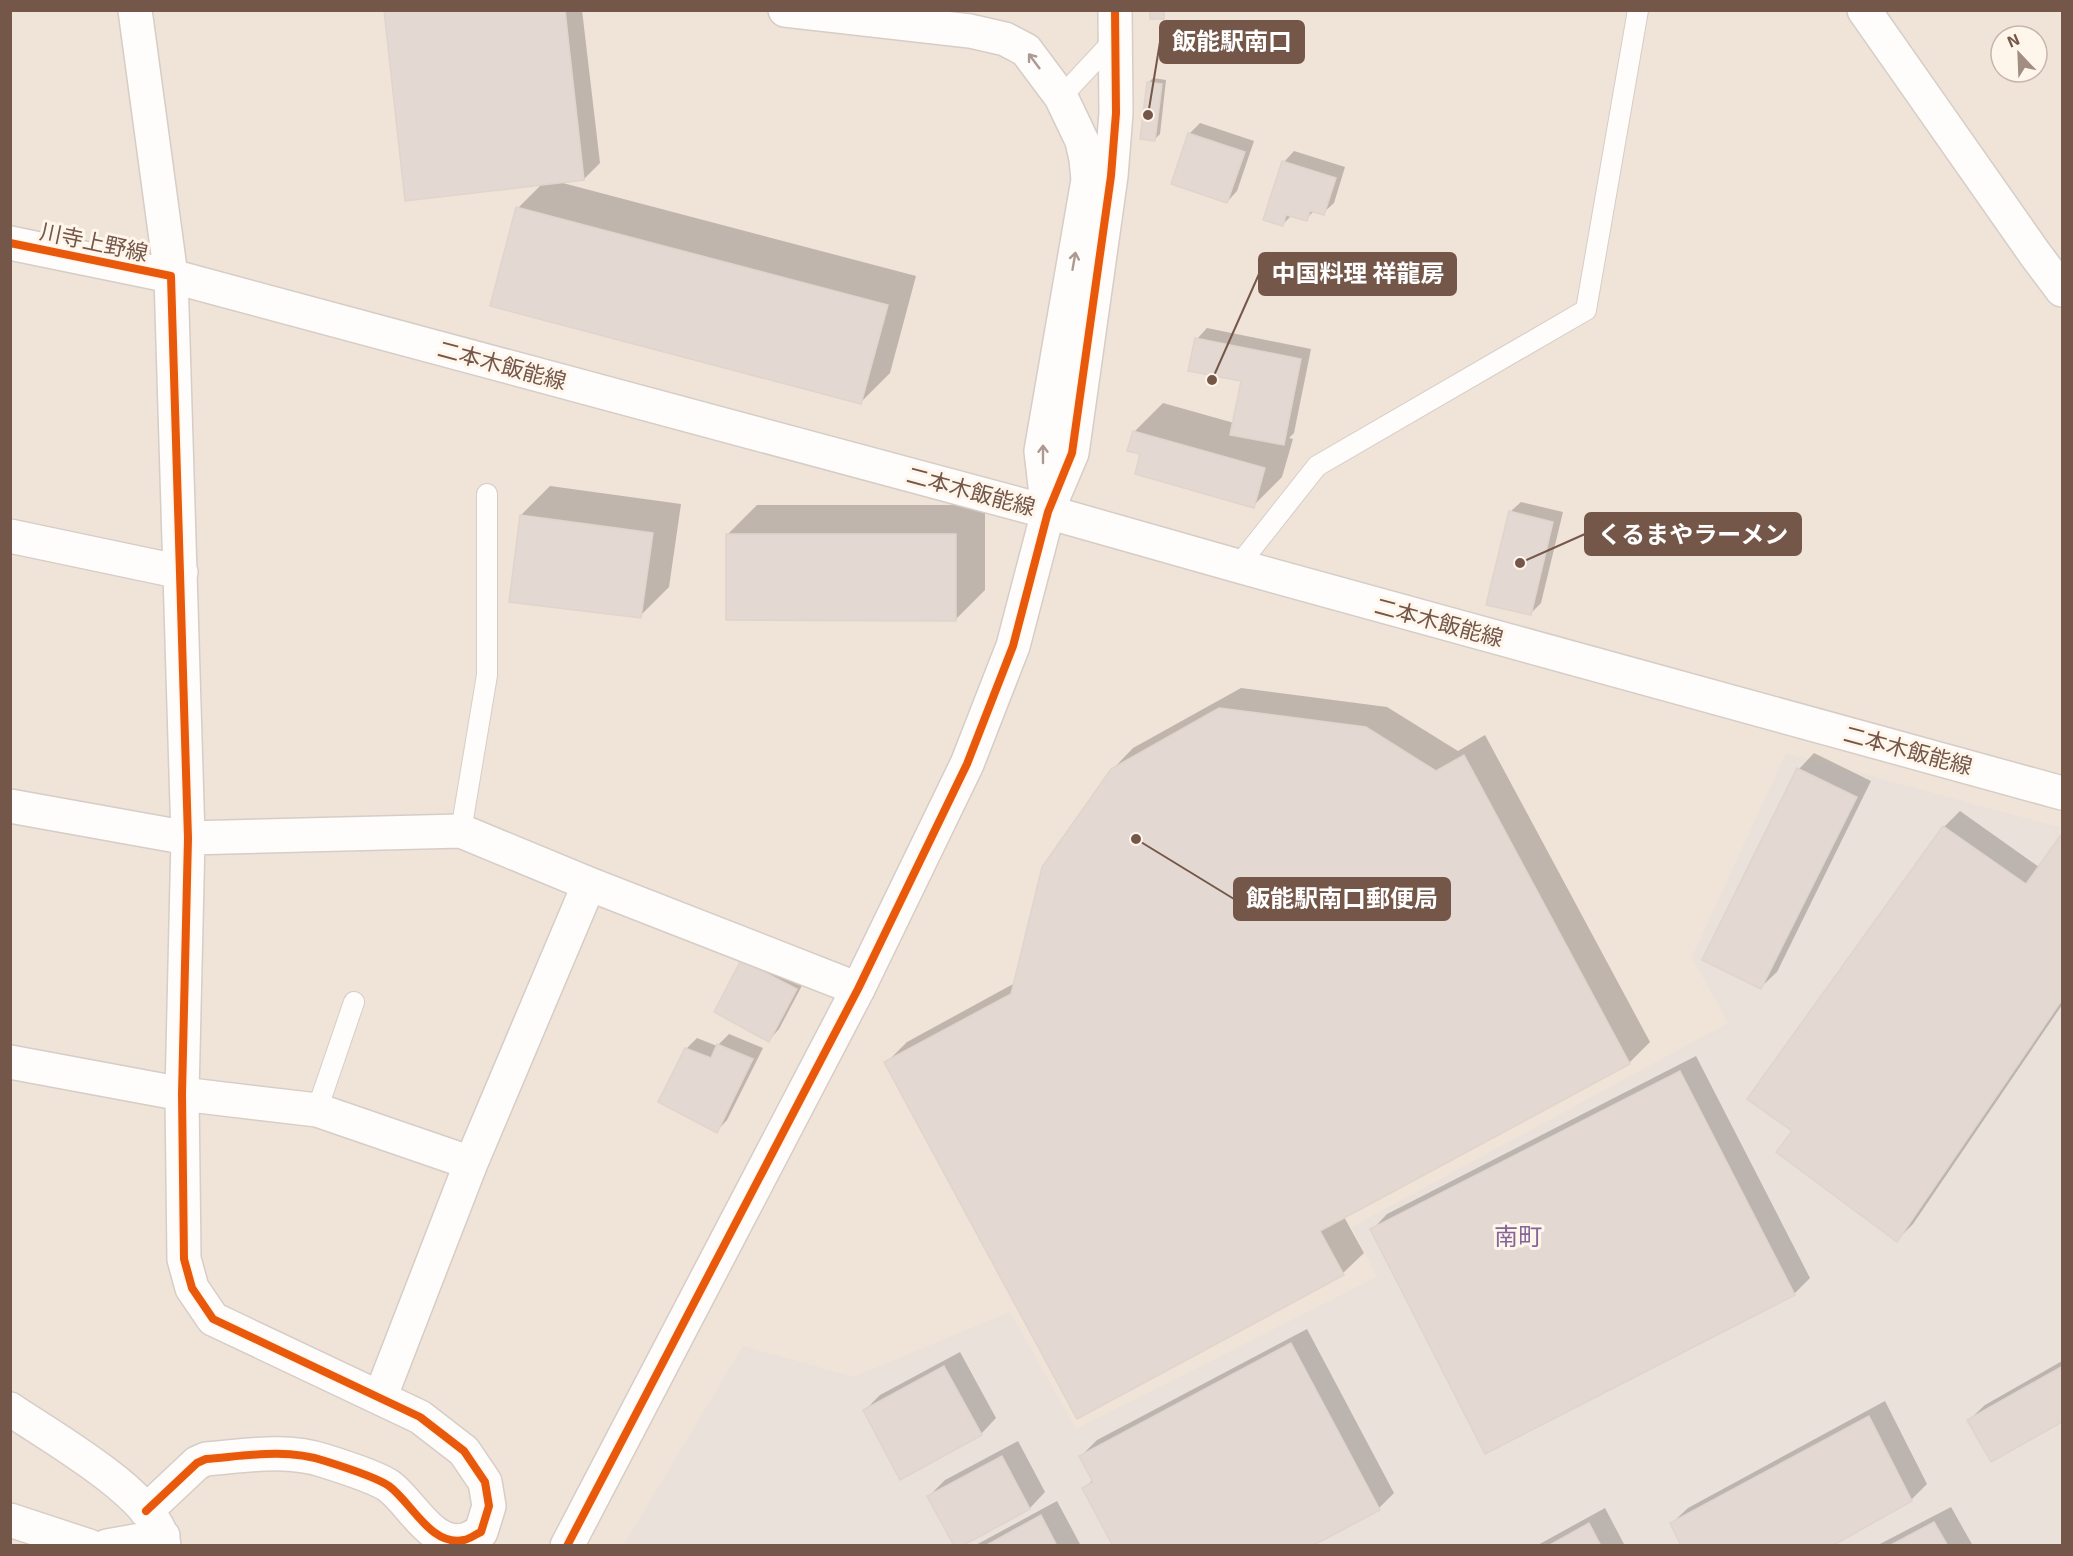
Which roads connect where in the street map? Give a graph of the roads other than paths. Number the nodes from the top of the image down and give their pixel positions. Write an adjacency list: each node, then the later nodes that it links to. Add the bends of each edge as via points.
1 (135, 10): 8 (street)
2 (785, 10): 6 (street, one-way to 2, via 1026,50 1005,39 970,31)
3 (1638, 10): 13 (lane, via 1586,310 1317,466)
4 (1864, 10): 9 (street)
5 (1115, 25): 6 (lane); 11 (street, via 1116,113 1111,176 1072,453)
6 (1061, 97): 11 (street, one-way to 6, via 1041,451 1088,180 1082,141)
7 (10, 243): 8 (street, 川寺上野線)
8 (171, 276): 11 (street, 二本木飯能線); 14 (street)
9 (2062, 290)
10 (487, 494): 17 (lane, via 487,675)
11 (1048, 512): 13 (street, 二本木飯能線); 20 (street, via 1012,646 967,764)
12 (10, 536): 14 (street)
13 (1238, 566): 15 (street, 二本木飯能線)
14 (181, 572): 18 (street)
15 (2062, 793)
16 (10, 806): 18 (street)
17 (461, 831): 18 (street); 19 (street)
18 (188, 838): 23 (street)
19 (589, 884): 20 (street); 25 (street)
20 (858, 989): 32 (street)
21 (354, 1002): 24 (lane)
22 (10, 1062): 23 (street)
23 (182, 1095): 24 (street); 26 (street, via 184,1259 192,1288 213,1319)
24 (317, 1110): 25 (street)
25 (471, 1163): 26 (street)
26 (380, 1398): 29 (street, via 420,1417 464,1451 485,1482 489,1506 481,1532 464,1540 446,1539 430,1530 387,1484 322,1460 280,1452 197,1463)
27 (10, 1409): 29 (street, via 114,1478)
28 (10, 1520): 30 (street)
29 (158, 1531): 31 (street)
30 (89, 1545)
31 (107, 1545)
32 (567, 1545)

